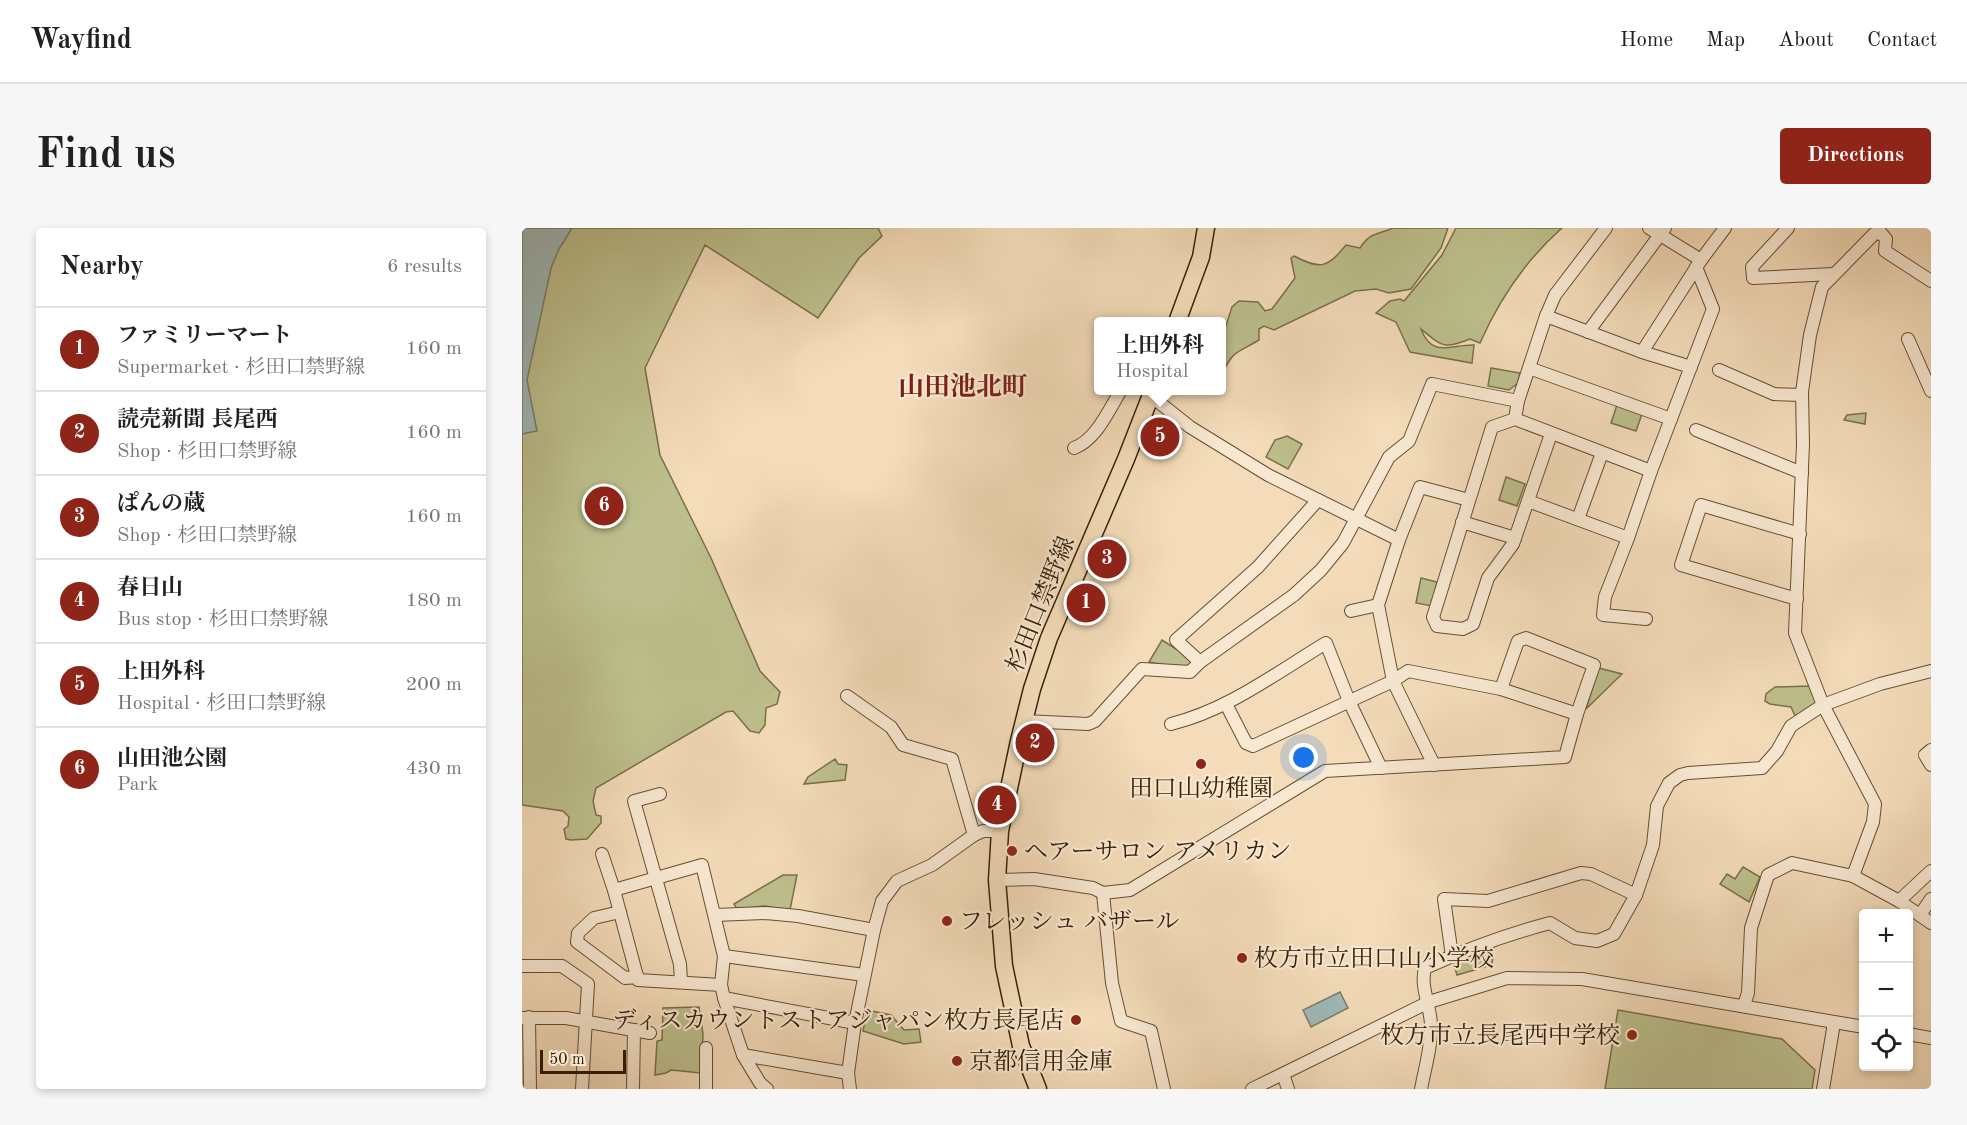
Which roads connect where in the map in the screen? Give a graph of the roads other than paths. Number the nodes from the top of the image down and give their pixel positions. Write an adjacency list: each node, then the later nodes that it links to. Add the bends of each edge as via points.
1 (1206, 228): 10 (main road, via 1201,257)
2 (1606, 228): 9 (street, via 1555,295)
3 (1725, 228): 6 (street)
4 (1788, 228): 7 (street, via 1752,267 1753,278)
5 (1658, 230): 6 (street); 11 (street)
6 (1699, 264): 13 (street); 15 (street, via 1713,309)
7 (1833, 274): 8 (street, via 1874,234 1881,233 1886,239 1885,251); 21 (street, via 1821,287)
8 (1931, 281)
9 (1546, 316): 11 (street); 14 (street)
10 (1178, 317)
11 (1588, 332): 13 (street)
12 (1908, 339): 17 (street)
13 (1641, 352): 15 (street)
14 (1529, 368): 22 (street); 24 (street)
15 (1691, 368): 24 (street)
16 (1719, 370): 21 (street, via 1774,394)
17 (1931, 391)
18 (1118, 395): 27 (street, via 1083,445)
19 (1151, 395): 54 (main road, 杉田口禁野線, via 1049,638)
20 (1154, 395): 31 (street, via 1190,427 1268,475)
21 (1802, 395): 30 (street)
22 (1518, 401): 23 (street); 35 (street, via 1432,384 1409,441 1389,457)
23 (1515, 419): 26 (street); 32 (street, via 1492,427)
24 (1671, 419): 29 (street)
25 (1696, 430): 30 (street)
26 (1551, 434): 28 (street); 33 (street)
27 (1074, 448)
28 (1602, 453): 29 (street); 34 (street)
29 (1651, 471): 39 (street)
30 (1802, 473): 37 (street)
31 (1318, 500): 35 (street); 45 (street, via 1258,567 1176,640)
32 (1469, 500): 36 (street); 40 (street, via 1420,487)
33 (1528, 501): 34 (street); 38 (street)
34 (1578, 519): 39 (street)
35 (1357, 520): 40 (street); 45 (street, via 1321,570 1294,595)
36 (1462, 522): 38 (street); 38 (street, via 1433,616 1437,626 1463,629 1473,624 1488,578)
37 (1800, 534): 41 (street); 41 (street, via 1701,505 1681,565)
38 (1515, 538)
39 (1628, 538): 44 (street, via 1605,597 1603,615)
40 (1399, 540): 42 (street)
41 (1797, 599): 52 (street, via 1795,633)
42 (1378, 605): 43 (street); 47 (street)
43 (1351, 611)
44 (1646, 619)
45 (1200, 662): 54 (street, via 1190,672 1142,669 1088,724)
46 (1931, 671): 52 (street)
47 (1392, 681): 48 (street, via 1408,671); 50 (street); 57 (street)
48 (1501, 689): 53 (street); 53 (street, via 1518,641 1526,638 1594,665)
49 (847, 696): 62 (street, via 891,727 903,745 952,759)
50 (1349, 701): 51 (street, via 1252,746 1246,743); 51 (street, via 1326,643); 59 (street)
51 (1226, 704): 55 (street)
52 (1823, 705): 65 (street, via 1875,804 1873,822); 70 (street, via 1791,726 1762,768 1688,773 1669,783 1657,806 1653,846)
53 (1576, 714): 57 (street, via 1565,757)
54 (1024, 721): 61 (main road, 杉田口禁野線)
55 (1171, 724)
56 (1931, 750): 58 (street, via 1924,754)
57 (1434, 765): 59 (street)
58 (1931, 765)
59 (1381, 768): 69 (street, via 1325,771 1130,890)
60 (660, 794): 66 (street, via 634,801)
61 (1000, 831): 62 (street); 67 (main road, 杉田口禁野線)
62 (974, 835): 77 (street, via 933,866 897,881 882,901)
63 (602, 854): 68 (street)
64 (1931, 871): 72 (street)
65 (1853, 876): 72 (street); 87 (street, via 1792,863 1768,875 1751,928)
66 (655, 878): 68 (street); 74 (street, via 702,865); 83 (street, via 680,964)
67 (997, 880): 69 (street, via 1034,879); 107 (main road, 杉田口禁野線, via 1004,966 1021,1046)
68 (614, 890): 73 (street)
69 (1103, 893): 108 (street, via 1112,983 1121,1021 1151,1031)
70 (1636, 895): 79 (street, via 1614,934 1597,941 1575,938 1550,923); 79 (street, via 1581,873 1488,901 1444,899)
71 (1931, 899): 75 (street)
72 (1899, 901): 75 (street)
73 (620, 912): 82 (street); 82 (street, via 594,918 578,933 577,942 625,978)
74 (715, 915): 77 (street, via 798,916); 78 (street)
75 (1920, 915): 76 (street)
76 (1931, 923)
77 (874, 930): 81 (street)
78 (724, 956): 81 (street); 84 (street)
79 (1452, 956): 86 (street, via 1425,968 1423,978)
80 (522, 966): 89 (street, via 562,966 588,984)
81 (864, 975): 90 (street)
82 (638, 977): 83 (street)
83 (681, 982): 84 (street)
84 (721, 985): 85 (street)
85 (724, 998): 90 (street); 98 (street)
86 (1429, 1002): 87 (street, via 1506,978 1582,978); 100 (street); 111 (street, via 1431,1025)
87 (1744, 1005): 91 (street)
88 (526, 1017): 89 (street); 101 (street)
89 (585, 1022): 93 (street); 102 (street)
90 (855, 1023): 99 (street)
91 (1834, 1023): 92 (street); 112 (street)
92 (1859, 1026)
93 (634, 1030): 94 (street); 103 (street)
94 (651, 1033)
95 (1913, 1035): 96 (street)
96 (1931, 1038)
97 (706, 1048): 104 (street)
98 (743, 1054): 99 (street); 105 (street)
99 (848, 1073): 106 (street)
100 (1283, 1074): 109 (street); 110 (street)
101 (531, 1089)
102 (582, 1089)
103 (633, 1089)
104 (706, 1089)
105 (767, 1089)
106 (850, 1089)
107 (1038, 1089)
108 (1164, 1089)
109 (1252, 1089)
110 (1288, 1089)
111 (1421, 1089)
112 (1823, 1089)

